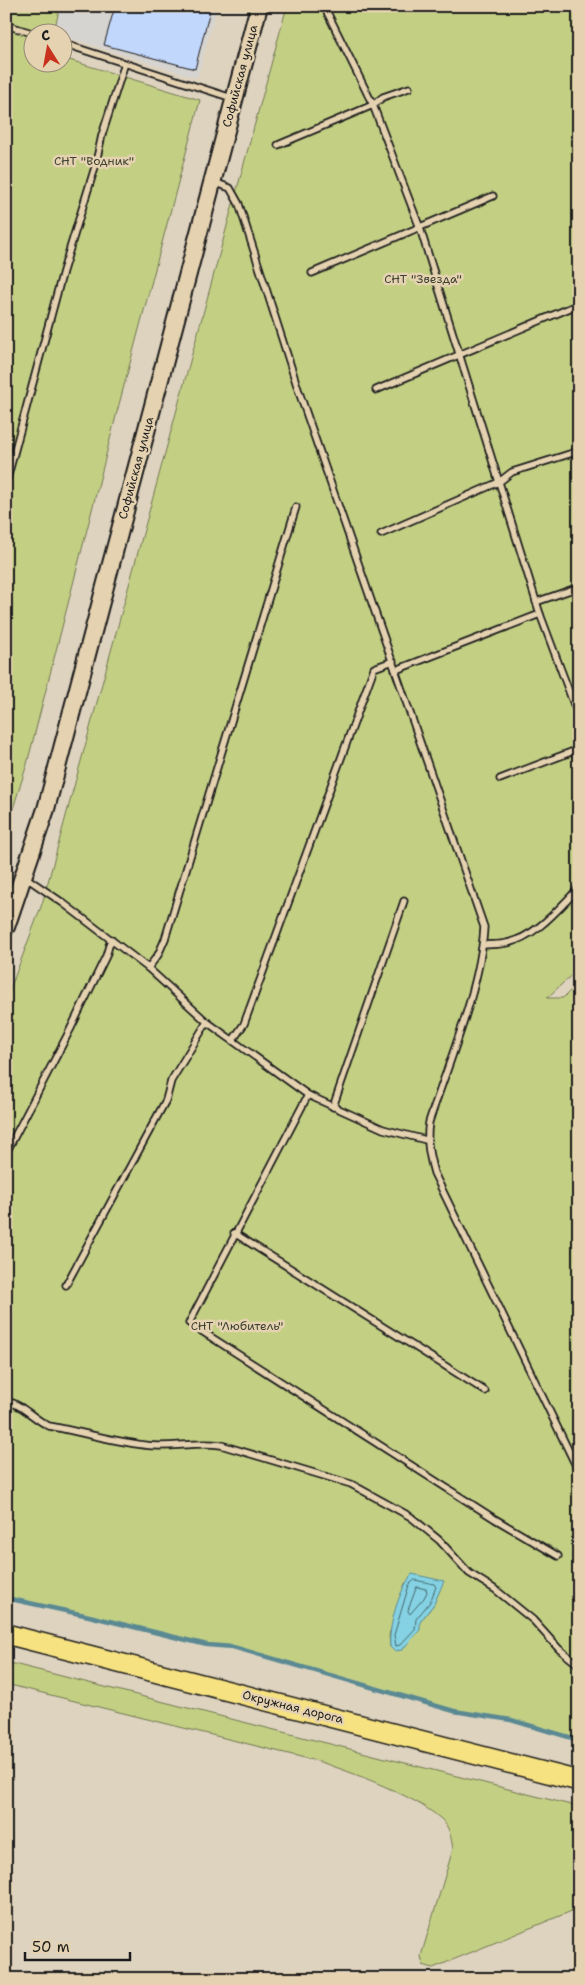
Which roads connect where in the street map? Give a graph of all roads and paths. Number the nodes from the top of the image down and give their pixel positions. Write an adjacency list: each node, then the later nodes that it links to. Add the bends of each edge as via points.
1 (258, 6): 8 (main road, Софийская улица)
2 (324, 6): 9 (lane)
3 (6, 25): 4 (lane)
4 (22, 30)
5 (72, 46): 6 (lane)
6 (125, 63): 8 (lane); 19 (lane, via 63,271)
7 (409, 88): 9 (lane, via 383,97)
8 (234, 98): 11 (main road, Софийская улица)
9 (373, 105): 10 (lane); 13 (lane)
10 (278, 145)
11 (212, 182): 26 (lane, via 230,188 240,204 299,392); 31 (main road, Софийская улица, via 46,809)
12 (493, 196): 13 (lane)
13 (420, 228): 14 (lane); 16 (lane)
14 (312, 273)
15 (577, 305): 16 (lane)
16 (459, 354): 17 (lane); 20 (lane)
17 (376, 390)
18 (579, 451): 20 (lane, via 512,472)
19 (6, 482)
20 (499, 482): 22 (lane); 24 (lane)
21 (296, 507): 37 (lane, via 165,939)
22 (381, 534)
23 (579, 587): 24 (lane)
24 (536, 602): 25 (lane)
25 (540, 614): 27 (lane); 28 (lane)
26 (393, 661): 27 (lane); 39 (lane, via 374,668 244,1024)
27 (396, 670): 36 (lane, via 480,912 484,927)
28 (579, 718)
29 (579, 749): 30 (lane)
30 (500, 779)
31 (25, 877): 34 (main road, Софийская улица); 35 (lane)
32 (579, 888): 36 (lane, via 547,921 530,933 508,943)
33 (404, 901): 41 (lane)
34 (6, 927)
35 (111, 939): 37 (lane); 43 (lane, via 86,997)
36 (483, 944): 42 (lane)
37 (148, 968): 38 (lane)
38 (207, 1022): 39 (lane); 45 (lane, via 172,1081 166,1100)
39 (233, 1040): 40 (lane)
40 (308, 1095): 41 (lane); 44 (lane)
41 (333, 1107): 42 (lane, via 383,1129)
42 (426, 1140): 48 (lane, via 434,1173)
43 (6, 1153)
44 (234, 1233): 46 (lane); 49 (lane, via 189,1322)
45 (66, 1286)
46 (484, 1391)
47 (6, 1401): 51 (lane, via 18,1404 39,1422 49,1426 144,1446 221,1445 351,1484 411,1517 439,1540 469,1573 496,1590 532,1620)
48 (579, 1472)
49 (558, 1556)
50 (6, 1634): 52 (main road, Окружная дорога)
51 (579, 1665)
52 (579, 1781)

